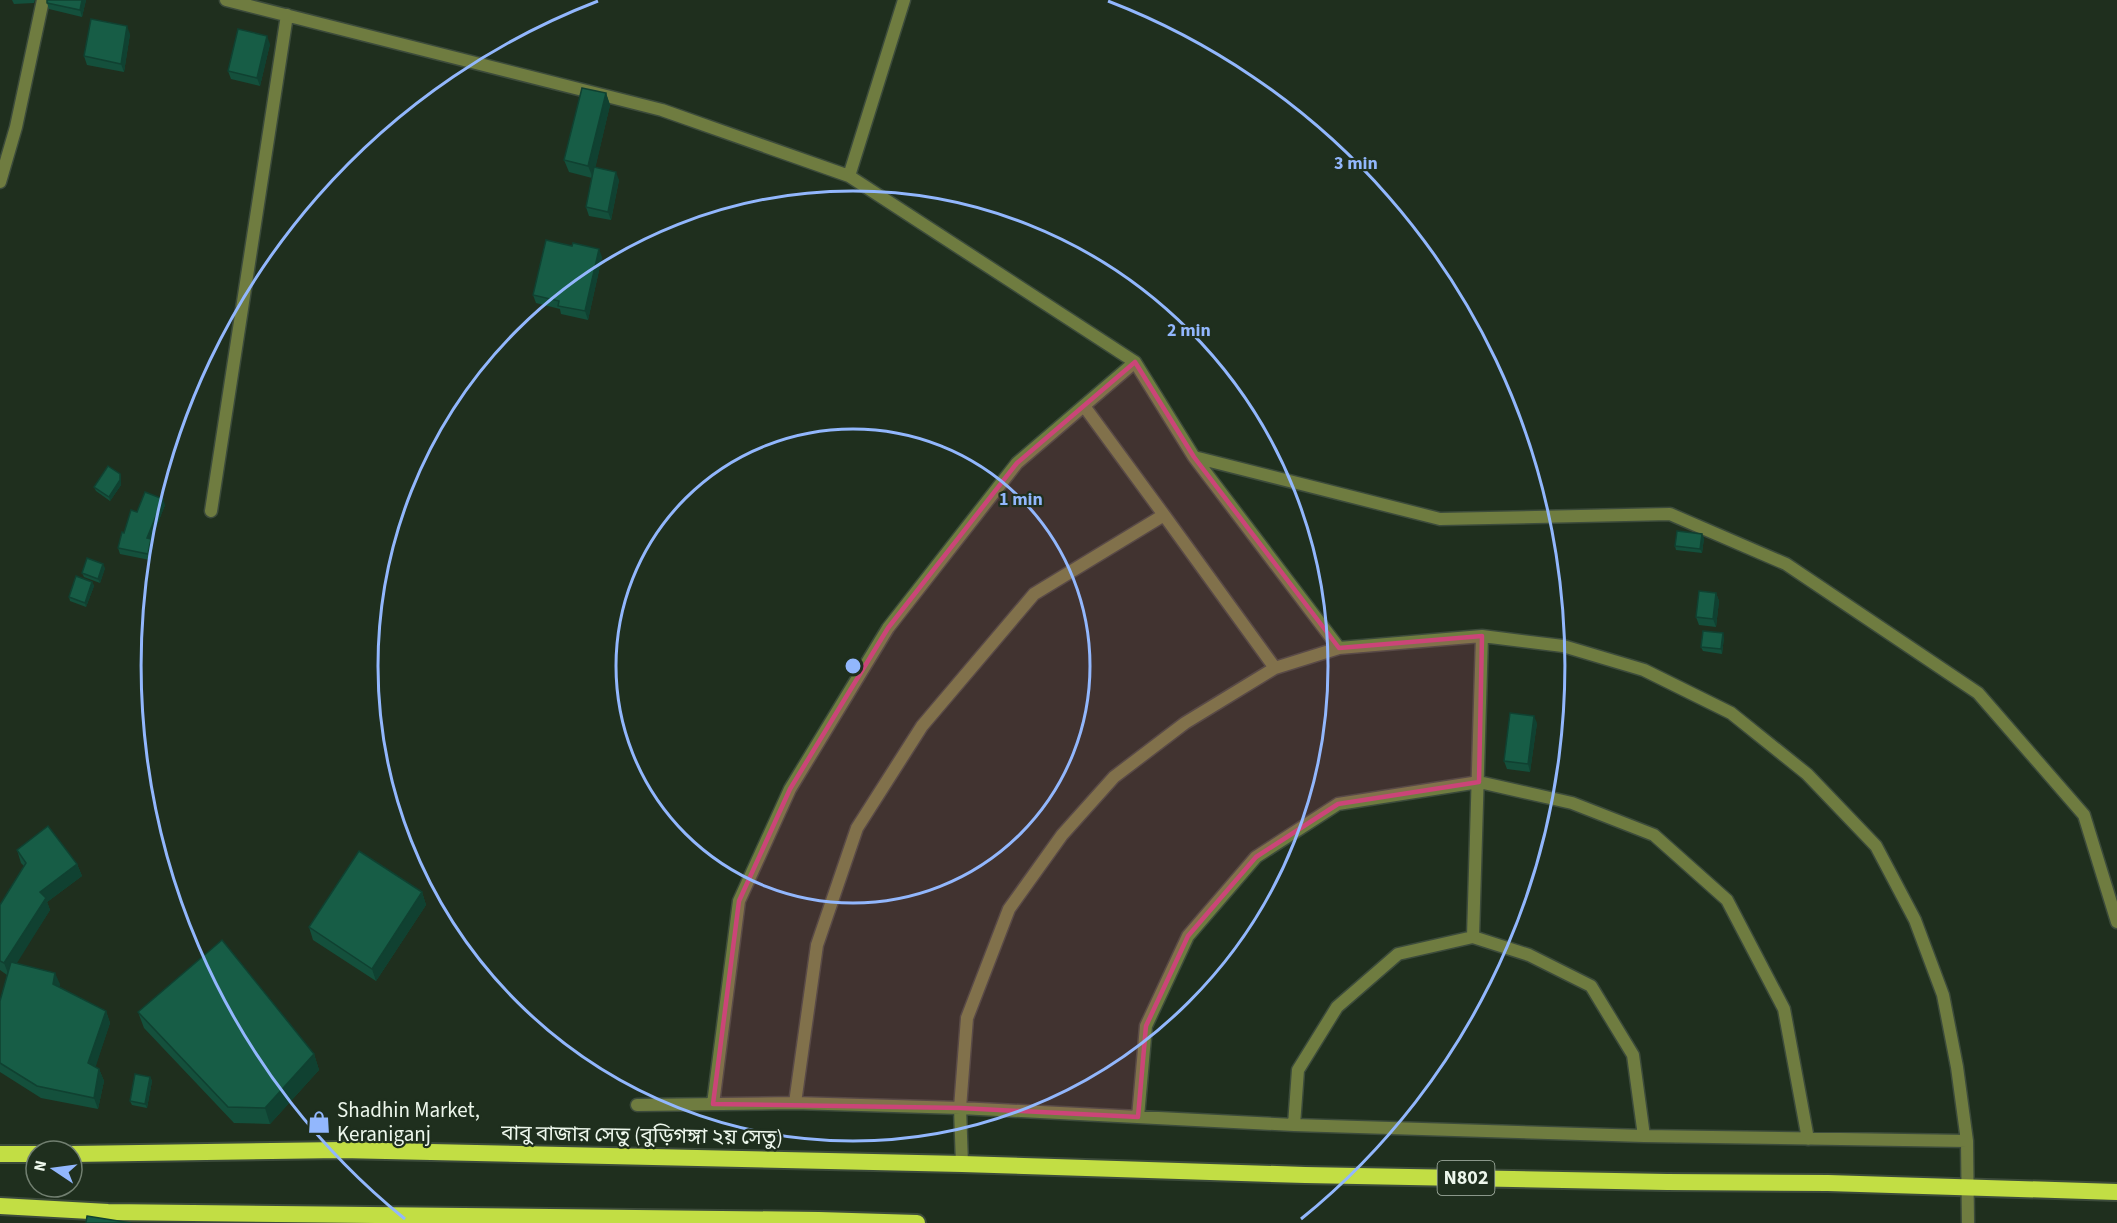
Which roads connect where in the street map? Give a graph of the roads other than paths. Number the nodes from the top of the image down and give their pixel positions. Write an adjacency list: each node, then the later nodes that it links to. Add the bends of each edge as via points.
1 (44, 0): 6 (street)
2 (226, 0): 4 (street)
3 (904, 0): 5 (street)
4 (287, 15): 5 (street, via 662,110); 10 (street)
5 (849, 176): 7 (street)
6 (0, 182)
7 (1135, 362): 8 (street); 9 (street)
8 (1084, 406): 11 (street); 19 (street, via 1017,463 888,628 790,789 739,901)
9 (1194, 458): 13 (street); 16 (street, via 1440,519 1670,514 1786,564 1978,693 2084,814)
10 (211, 511)
11 (1164, 515): 14 (street); 18 (street, via 1034,594 922,726 857,828 817,945)
12 (1482, 636): 13 (street); 15 (street); 26 (street, via 1563,646 1644,670 1731,713 1807,774 1876,846 1915,920 1943,995)
13 (1340, 648): 14 (street)
14 (1275, 668): 21 (street, via 1185,723 1114,777 1062,835 1009,909 967,1018)
15 (1479, 782): 17 (street); 22 (street, via 1338,804 1256,856 1188,936 1146,1026); 25 (street, via 1572,803 1654,835 1727,900 1784,1009)
16 (2117, 922)
17 (1473, 937): 23 (street, via 1398,954 1337,1007 1298,1070); 24 (street, via 1529,955 1591,986 1633,1055)
18 (795, 1103): 19 (street); 21 (street)
19 (713, 1104): 20 (street)
20 (637, 1105)
21 (960, 1108): 22 (street); 30 (street)
22 (1138, 1117): 23 (street)
23 (1294, 1125): 24 (street)
24 (1644, 1136): 25 (street)
25 (1808, 1139): 26 (street)
26 (1967, 1141): 31 (street)
27 (0, 1154): 28 (highway)
28 (24, 1154)
29 (84, 1154): 30 (highway, বাবু বাজার সেতু (বুড়িগঙ্গা ২য় সেতু) / N802, via 341,1150)
30 (962, 1164): 31 (highway, N802)
31 (1968, 1188): 32 (highway, N802); 37 (street)
32 (2117, 1192)
33 (0, 1206): 34 (highway)
34 (107, 1217): 35 (highway)
35 (819, 1221): 36 (highway)
36 (917, 1223)
37 (1968, 1223)

